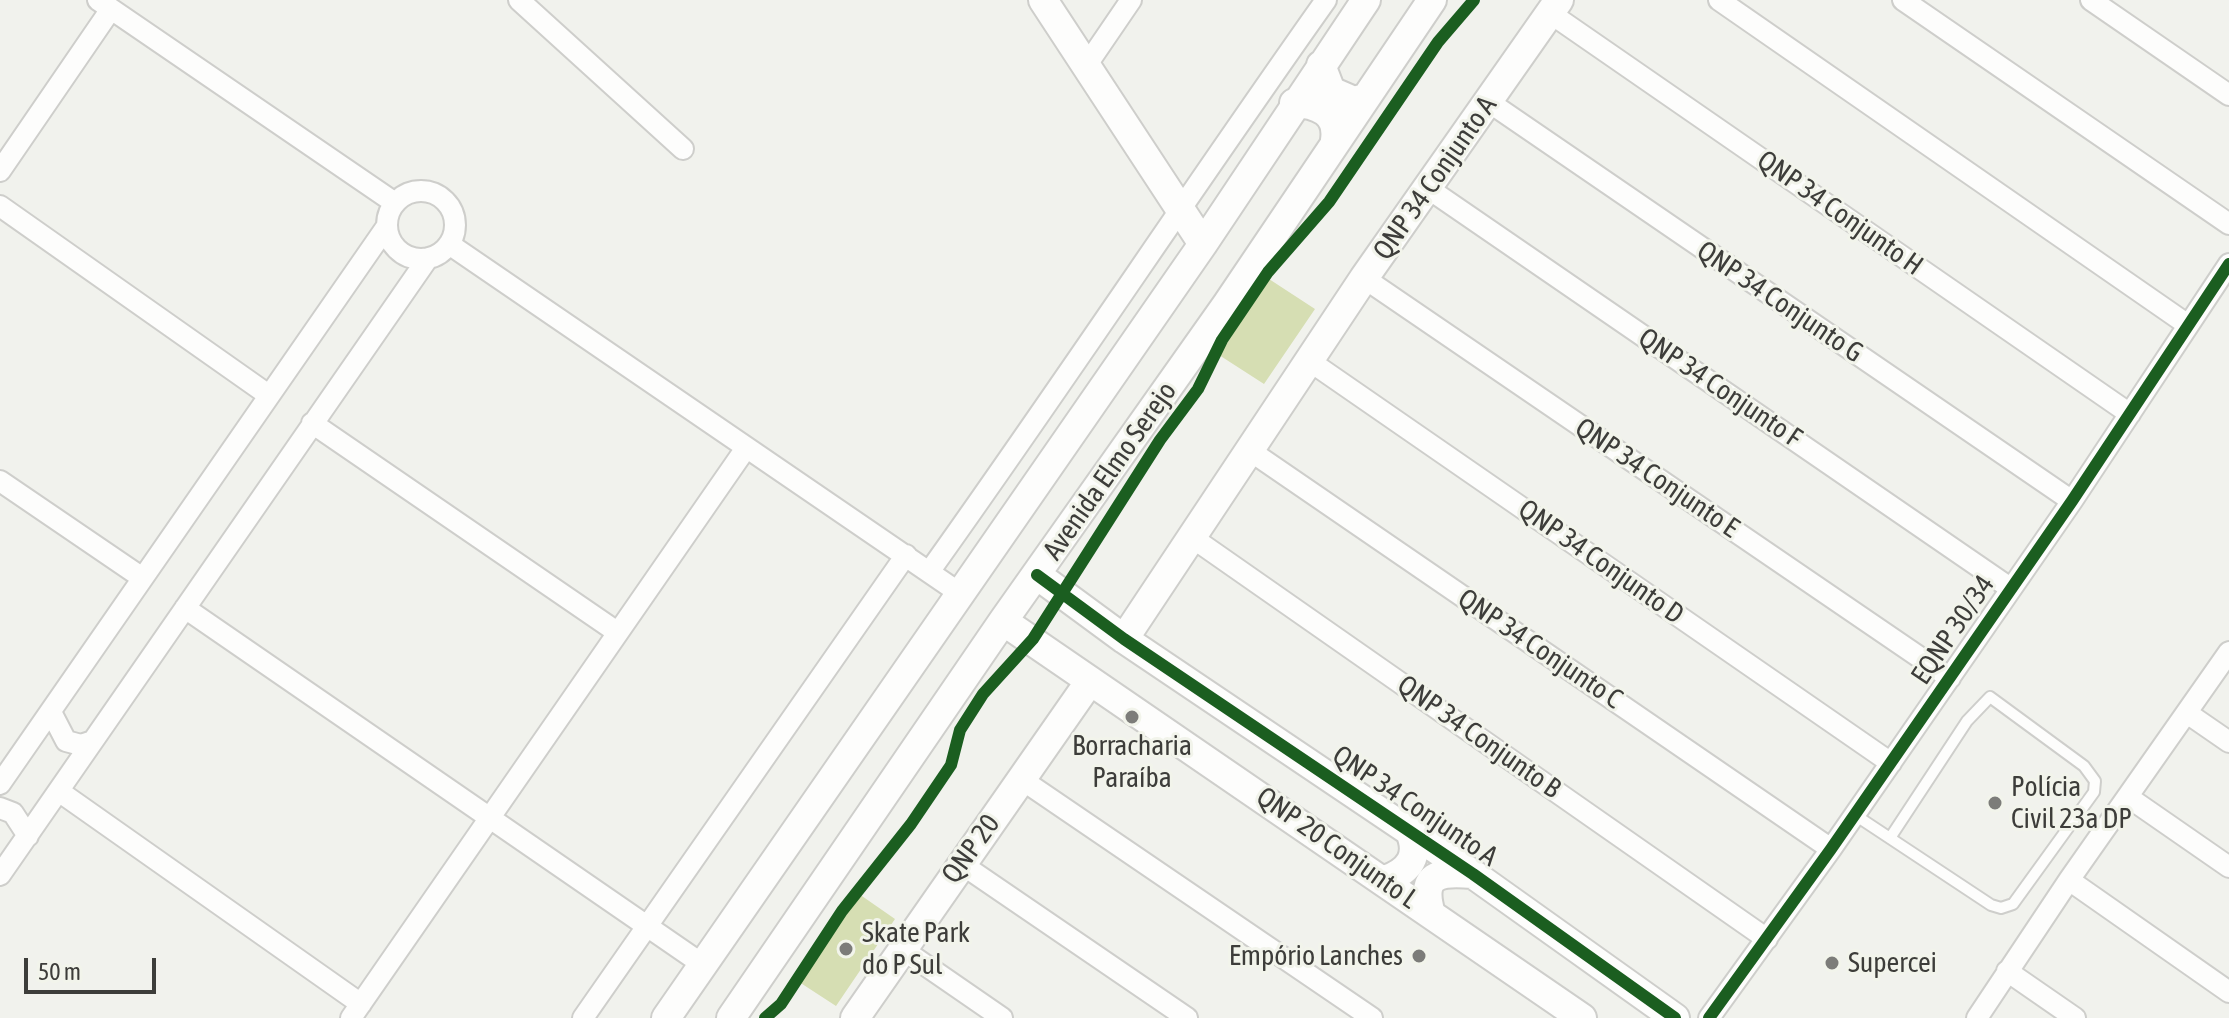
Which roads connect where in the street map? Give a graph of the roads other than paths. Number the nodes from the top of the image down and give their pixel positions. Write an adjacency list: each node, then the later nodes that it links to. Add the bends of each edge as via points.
1 (519, 0): 19 (street)
2 (1043, 0): 13 (street)
3 (1131, 0): 13 (street)
4 (1326, 0): 24 (street)
5 (1366, 0): 12 (street, Avenida Elmo Serejo)
6 (1432, 0): 15 (street, Avenida Elmo Serejo)
7 (1719, 0): 32 (street)
8 (1903, 0): 25 (street)
9 (2091, 0): 14 (street)
10 (104, 4): 20 (street); 22 (street)
11 (1554, 6): 16 (street, QNP 34 Conjunto A); 35 (street, QNP 34 Conjunto H)
12 (1321, 65): 15 (street, via 1331,91 1354,101); 17 (street, Avenida Elmo Serejo)
13 (1086, 66): 24 (street)
14 (2229, 95)
15 (1365, 98): 18 (street, Avenida Elmo Serejo)
16 (1489, 102): 21 (street, QNP 34 Conjunto A); 40 (street, QNP 34 Conjunto G)
17 (1294, 103): 18 (street, via 1321,108 1331,117); 28 (street, Avenida Elmo Serejo)
18 (1335, 140): 44 (street, Avenida Elmo Serejo)
19 (683, 149)
20 (0, 171)
21 (1429, 189): 31 (street, QNP 34 Conjunto A); 46 (street, QNP 34 Conjunto F)
22 (395, 203): 26 (street); 27 (street, via 422,191 441,198 455,225)
23 (0, 206): 34 (street)
24 (1179, 208): 28 (street); 43 (street, via 1055,396)
25 (2229, 224)
26 (387, 226): 29 (street, via 400,251); 34 (street)
27 (449, 244): 29 (street); 37 (street)
28 (1203, 244): 47 (street, Avenida Elmo Serejo)
29 (428, 258): 36 (street)
30 (2229, 264): 32 (street, EQNP 30/34)
31 (1364, 278): 33 (street, QNP 34 Conjunto A); 53 (street, QNP 34 Conjunto E)
32 (2188, 325): 35 (street, EQNP 30/34)
33 (1311, 362): 38 (street, QNP 34 Conjunto A); 60 (street, QNP 34 Conjunto D)
34 (267, 394): 45 (street)
35 (2130, 414): 40 (street, EQNP 30/34)
36 (312, 423): 48 (street); 50 (street)
37 (746, 448): 42 (street); 50 (street)
38 (1249, 450): 41 (street, QNP 34 Conjunto A); 71 (street, QNP 34 Conjunto C)
39 (0, 481): 45 (street)
40 (2072, 501): 46 (street, EQNP 30/34)
41 (1190, 536): 51 (street, QNP 34 Conjunto A); 80 (street, QNP 34 Conjunto B)
42 (906, 555): 43 (street); 79 (street)
43 (929, 572): 47 (street)
44 (1037, 575): 49 (street, Avenida Elmo Serejo); 51 (street)
45 (141, 577): 55 (street)
46 (2010, 588): 53 (street, EQNP 30/34)
47 (958, 592): 82 (street, Avenida Elmo Serejo)
48 (185, 608): 57 (street); 67 (street)
49 (1003, 621): 54 (street, QNP 20 Conjunto L); 88 (street, Avenida Elmo Serejo)
50 (617, 632): 67 (street)
51 (1124, 639): 68 (street, QNP 34 Conjunto A)
52 (2229, 652): 56 (street)
53 (1950, 678): 60 (street, EQNP 30/34)
54 (1090, 681): 61 (street, QNP 20); 76 (street, QNP 20 Conjunto L)
55 (51, 712): 57 (street, via 66,741); 59 (street)
56 (2187, 713): 58 (street); 64 (street)
57 (93, 741): 63 (street)
58 (2229, 742)
59 (8, 756): 62 (street)
60 (1891, 763): 66 (street, EQNP 30/34)
61 (1021, 779): 72 (street, QNP 20); 92 (street)
62 (0, 784)
63 (60, 792): 69 (street); 85 (street)
64 (2128, 797): 73 (street); 77 (street)
65 (0, 808): 69 (street, via 13,813)
66 (1855, 815): 70 (lane); 71 (street, EQNP 30/34)
67 (489, 819): 79 (street); 85 (street)
68 (1409, 830): 74 (street, QNP 34 Conjunto A); 76 (street, via 1415,855 1407,868)
69 (28, 836): 75 (street)
70 (1890, 838): 70 (lane, via 2001,908 2013,904 2094,792 2095,781 2084,766 1990,697 1967,721)
71 (1831, 849): 80 (street, EQNP 30/34)
72 (960, 863): 81 (street, QNP 20); 91 (street)
73 (2229, 867)
74 (1473, 874): 78 (street, via 1445,871 1432,880 1425,895); 94 (street, QNP 34 Conjunto A)
75 (0, 875)
76 (1385, 880): 78 (street, QNP 20 Conjunto L)
77 (2069, 880): 83 (street); 84 (street)
78 (1431, 914): 93 (street, QNP 20 Conjunto L)
79 (646, 927): 82 (street); 86 (street)
80 (1767, 939): 95 (street, EQNP 30/34)
81 (902, 949): 89 (street, QNP 20); 90 (street)
82 (702, 964): 87 (street, Avenida Elmo Serejo)
83 (2007, 971): 96 (street); 97 (street)
84 (2229, 992)
85 (356, 1011)
86 (583, 1018)
87 (666, 1018)
88 (731, 1018)
89 (855, 1018)
90 (1002, 1018)
91 (1187, 1018)
92 (1372, 1018)
93 (1582, 1018)
94 (1675, 1018)
95 (1709, 1018)
96 (1977, 1018)
97 (2075, 1018)

